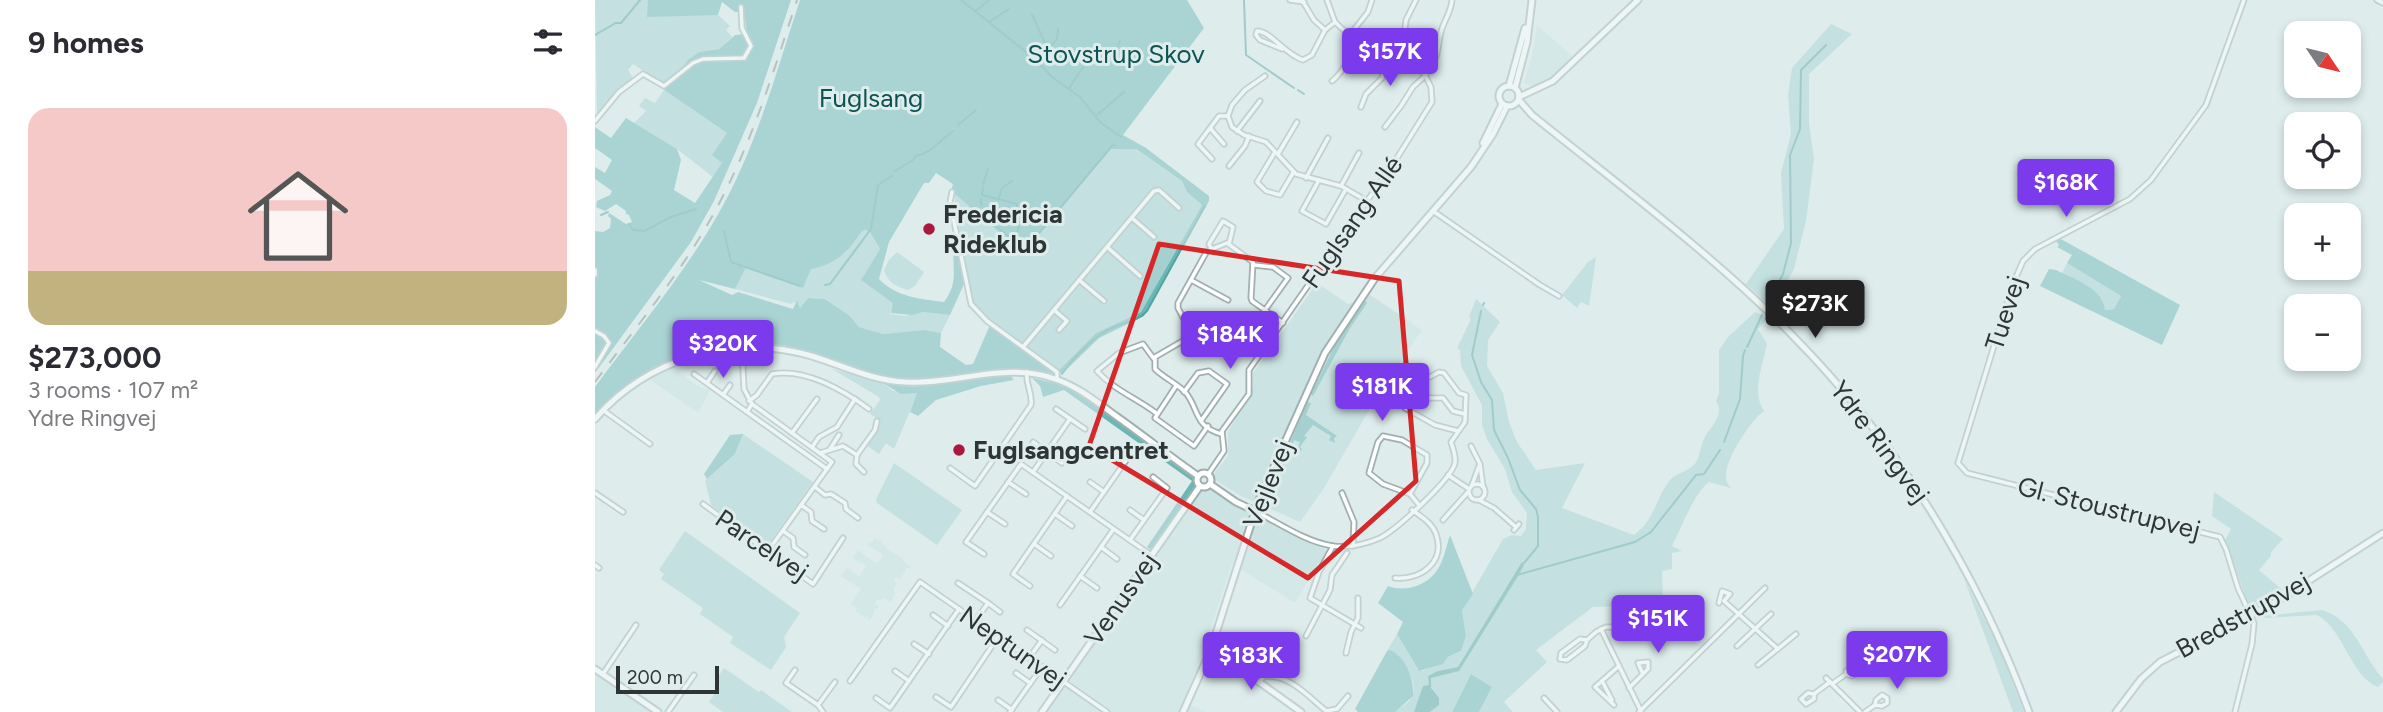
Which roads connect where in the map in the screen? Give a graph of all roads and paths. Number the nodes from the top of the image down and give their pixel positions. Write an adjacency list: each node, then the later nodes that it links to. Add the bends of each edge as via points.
1 (1290, 0): 10 (street)
2 (1327, 0): 13 (street)
3 (1372, 0): 15 (street)
4 (1416, 0): 19 (street, via 1406,20)
5 (1452, 0): 20 (street, Fuglsang Allé, via 1437,58)
6 (1530, 0): 23 (street)
7 (1638, 0): 23 (street, via 1553,81 1537,90)
8 (2244, 0): 114 (street, Tuevej, via 2206,104 2151,180 2135,196 2035,249 2023,261)
9 (2377, 0): 11 (street)
10 (1303, 1): 14 (street)
11 (2383, 3)
12 (741, 7): 29 (street, via 742,28 751,46 744,58 698,60 664,86 642,74 619,92)
13 (1335, 22): 14 (street); 15 (street)
14 (1325, 30): 17 (street, via 1307,59 1300,60)
15 (1349, 36): 16 (street)
16 (1359, 44): 18 (street); 22 (street)
17 (1282, 49): 17 (street, via 1260,40 1257,31 1269,34)
18 (1389, 56): 19 (street); 26 (street, via 1382,78 1366,94)
19 (1398, 59): 20 (street)
20 (1425, 74): 31 (street, Fuglsang Allé); 46 (street, Fuglsang Allé, via 1433,94 1430,109)
21 (1265, 76): 28 (street, via 1237,98)
22 (1332, 81)
23 (1516, 92): 25 (street); 25 (street, Vejlevej, via 1503,88 1499,92); 27 (street, Ydre Ringvej)
24 (1260, 101): 33 (street)
25 (1507, 105): 27 (street, Ydre Ringvej); 48 (street, Vejlevej, via 1463,175)
26 (1361, 107)
27 (1532, 115): 252 (street, Ydre Ringvej, via 1752,296 1858,408 1910,478 1961,561)
28 (1228, 116): 32 (street, via 1219,116); 33 (street)
29 (595, 121)
30 (1297, 121): 37 (street)
31 (1385, 127)
32 (1210, 128): 36 (street); 39 (street, via 1198,144)
33 (1237, 131): 34 (street)
34 (1249, 136): 37 (street, via 1266,142); 40 (street)
35 (1328, 138): 42 (street)
36 (1224, 144)
37 (1277, 153): 41 (street); 41 (street, via 1257,182 1280,195)
38 (1360, 153): 44 (street)
39 (1212, 159)
40 (1229, 166)
41 (1293, 173): 42 (street)
42 (1306, 178): 43 (street)
43 (1319, 180): 44 (street); 44 (street, via 1302,211 1326,223)
44 (1344, 187): 46 (street)
45 (952, 192): 70 (street, via 950,202 971,304)
46 (1367, 201): 65 (street, Fuglsang Allé)
47 (1179, 208): 49 (street, via 1156,189)
48 (1433, 211): 60 (street); 145 (street, Vejlevej, via 1375,278 1329,346)
49 (1132, 218): 50 (street); 52 (street)
50 (1154, 237)
51 (1229, 244): 53 (street); 53 (street, via 1233,227 1223,221); 54 (street)
52 (1107, 247): 57 (street); 59 (street)
53 (1210, 248): 58 (street)
54 (1254, 265): 64 (street, via 1251,298); 64 (street, via 1273,267 1288,278)
55 (595, 270): 56 (street)
56 (595, 275)
57 (1140, 275)
58 (1191, 279): 61 (street); 68 (street, via 1177,306)
59 (1079, 280): 62 (street); 63 (street)
60 (1559, 296)
61 (1228, 300)
62 (1104, 301)
63 (1054, 310): 66 (street, via 1067,321); 70 (street)
64 (1265, 310): 65 (street)
65 (1283, 323): 101 (street, Fuglsang Allé, via 1249,370 1248,394)
66 (1059, 330)
67 (595, 331): 73 (street, via 609,343)
68 (1193, 335): 69 (street); 72 (street)
69 (1196, 342)
70 (1023, 347): 77 (street, via 1057,372)
71 (742, 348): 75 (street, via 798,352 902,382); 85 (street, via 744,389); 89 (street, via 704,353 644,376)
72 (1154, 359): 80 (street, via 1157,372); 91 (street, via 1143,344 1119,353 1097,370 1117,390)
73 (595, 367)
74 (715, 371): 78 (street)
75 (1027, 372): 77 (street); 115 (street, via 1031,405 975,486)
76 (694, 374): 78 (street)
77 (1057, 379): 121 (street)
78 (707, 383): 82 (street)
79 (730, 385): 82 (street)
80 (1176, 386): 81 (street); 91 (street)
81 (1184, 391): 96 (street); 96 (street, via 1198,373 1209,371 1227,384)
82 (723, 395): 90 (street)
83 (855, 399): 85 (street, via 838,388 787,372 772,374); 87 (street); 106 (street, via 837,427)
84 (817, 400): 100 (street)
85 (751, 402): 90 (street); 100 (street)
86 (1405, 408): 99 (street, via 1435,425)
87 (869, 409)
88 (1056, 409): 94 (street)
89 (603, 410): 93 (street); 104 (street)
90 (747, 412): 116 (street)
91 (1156, 412): 97 (street, via 1154,418 1194,446)
92 (1465, 414): 92 (street, via 1453,411 1443,398 1429,398 1410,389 1408,375 1414,371 1430,377 1444,373 1459,393 1466,395); 99 (street)
93 (595, 419)
94 (1070, 419): 98 (street); 109 (street)
95 (877, 421): 111 (street, via 876,430)
96 (1201, 421): 97 (street)
97 (1208, 426): 101 (street)
98 (1085, 429)
99 (1458, 431): 120 (street, via 1451,442 1455,460)
100 (792, 433): 106 (street)
101 (1222, 434): 119 (street, Fuglsang Allé, via 1224,451)
102 (839, 435): 107 (street)
103 (1033, 442): 109 (street)
104 (650, 444)
105 (1471, 446): 113 (street)
106 (812, 447): 110 (street)
107 (831, 449): 110 (street); 111 (street, via 843,446)
108 (1113, 449): 130 (street, via 1127,459)
109 (1047, 452): 112 (street); 118 (street)
110 (820, 453): 116 (street, via 832,462)
111 (857, 455): 117 (street, via 856,464)
112 (1062, 463)
113 (1479, 464): 128 (street); 129 (street)
114 (1959, 466): 189 (street, Gl. Stoustrupvej, via 1967,473 2218,536)
115 (950, 468)
116 (827, 470): 127 (street)
117 (864, 472)
118 (1033, 472): 123 (street, via 1021,464); 136 (street)
119 (1208, 473): 121 (street); 125 (street)
120 (1448, 475): 129 (street); 141 (street)
121 (1198, 476): 126 (street)
122 (1153, 477): 151 (street, via 1167,487)
123 (1008, 482): 133 (street); 147 (street)
124 (1090, 482): 130 (street)
125 (1210, 484): 126 (street); 145 (street)
126 (1200, 486): 170 (street, Venusvej)
127 (814, 487): 140 (street); 150 (street, via 845,503)
128 (1483, 487): 129 (street); 132 (street)
129 (1470, 488): 137 (street, via 1469,497); 139 (street)
130 (1104, 492): 148 (street)
131 (595, 493): 146 (street)
132 (1485, 493): 137 (street); 142 (street)
133 (1026, 494)
134 (1342, 494): 164 (street, via 1354,522)
135 (1410, 494): 135 (street, via 1427,455 1402,440 1384,436 1369,473); 141 (street)
136 (1067, 496): 148 (street); 149 (street)
137 (1476, 500): 139 (street); 142 (street)
138 (703, 504): 166 (street, Parcelvej)
139 (1458, 504): 152 (street)
140 (801, 505): 156 (street); 158 (street)
141 (1419, 505): 144 (street)
142 (1494, 508): 155 (street)
143 (1130, 510): 151 (street)
144 (1412, 510): 164 (street, via 1389,532); 174 (street, via 1428,522 1439,547 1428,569 1418,576)
145 (1255, 511): 163 (street); 210 (street, Vejlevej)
146 (623, 512)
147 (987, 512): 153 (street); 168 (street, via 966,542)
148 (1090, 512): 157 (street)
149 (1055, 514): 154 (street); 162 (street)
150 (858, 518)
151 (1144, 520): 161 (street)
152 (1443, 520)
153 (1005, 524)
154 (1072, 526)
155 (1516, 527)
156 (824, 529)
157 (1114, 529): 161 (street); 165 (street)
158 (783, 531): 166 (street); 169 (street)
159 (2383, 533): 189 (street, Bredstrupvej)
160 (843, 538): 166 (street, Parcelvej, via 813,584)
161 (1130, 541): 170 (street)
162 (1034, 544): 171 (street); 176 (street, via 1013,574)
163 (1333, 546): 164 (street); 183 (street, via 1310,595)
164 (1353, 546)
165 (1101, 547): 172 (street); 173 (street)
166 (768, 551)
167 (1347, 553): 183 (street, via 1332,575)
168 (984, 554)
169 (805, 555)
170 (1151, 555): 228 (street, Venusvej)
171 (1051, 556)
172 (1117, 558)
173 (1080, 576): 177 (street); 182 (street)
174 (1395, 578)
175 (958, 583): 181 (street)
176 (1030, 586)
177 (1097, 588)
178 (1765, 588): 186 (street)
179 (1359, 598): 191 (street)
180 (1724, 601): 186 (street)
181 (988, 603): 185 (street); 190 (street)
182 (1060, 605)
183 (1323, 606): 191 (street); 201 (street)
184 (959, 609): 190 (street, Neptunvej); 193 (street); 224 (street, Neptunvej, via 920,582)
185 (1000, 612)
186 (1738, 614): 197 (street); 242 (street)
187 (1771, 614): 197 (street)
188 (933, 615): 193 (street)
189 (2252, 615): 253 (street, Bredstrupvej, via 2155,666); 254 (street, via 2253,637)
190 (976, 621): 200 (street, Neptunvej)
191 (1355, 624): 195 (street); 208 (street)
192 (636, 625): 219 (street)
193 (948, 626): 209 (street)
194 (1617, 627): 194 (street, via 1633,624 1649,626 1619,630); 196 (street)
195 (1361, 628)
196 (1601, 629): 203 (street); 213 (street)
197 (1755, 629): 205 (street); 206 (street)
198 (1027, 630): 202 (street)
199 (1796, 634): 206 (street)
200 (998, 636): 211 (street, Neptunvej); 235 (street, via 951,707)
201 (1306, 636)
202 (1042, 640): 207 (street); 211 (street)
203 (1587, 640): 203 (street, via 1567,660 1560,659 1580,639)
204 (914, 644): 209 (street)
205 (1737, 646)
206 (1778, 649): 212 (street)
207 (1055, 650)
208 (1346, 653)
209 (929, 654): 225 (street)
210 (1209, 655): 229 (street); 248 (street, Vejlevej)
211 (1029, 658): 214 (street, Neptunvej)
212 (1758, 665)
213 (1619, 666): 226 (street); 232 (street)
214 (1042, 667): 228 (street, Neptunvej); 230 (street)
215 (595, 669): 219 (street)
216 (795, 670): 239 (street, via 786,683)
217 (895, 671): 225 (street)
218 (1016, 673): 230 (street)
219 (603, 674): 243 (street)
220 (1643, 674): 232 (street)
221 (1846, 674): 231 (street)
222 (694, 675): 244 (street)
223 (1826, 678): 231 (street)
224 (850, 681)
225 (909, 681): 236 (street, via 890,708)
226 (1602, 681): 226 (street, via 1595,687 1614,705 1608,693)
227 (835, 682): 239 (street)
228 (1063, 682): 246 (street, Venusvej); 247 (street, Neptunvej)
229 (1260, 682): 234 (street, via 1268,676 1291,682 1326,711 1337,709); 249 (street)
230 (1030, 683): 241 (street)
231 (1831, 683): 233 (street); 251 (street)
232 (1629, 688): 242 (street)
233 (1814, 694)
234 (1348, 696)
235 (936, 697)
236 (876, 698)
237 (1543, 698): 250 (street)
238 (997, 700): 241 (street)
239 (818, 705): 245 (street)
240 (1875, 705): 251 (street)
241 (1011, 711)
242 (1640, 711)
243 (657, 712)
244 (668, 712)
245 (823, 712)
246 (1042, 712)
247 (1107, 712)
248 (1183, 712)
249 (1301, 712)
250 (1557, 712)
251 (1863, 712)
252 (2029, 712)
253 (2116, 712)
254 (2235, 712)

